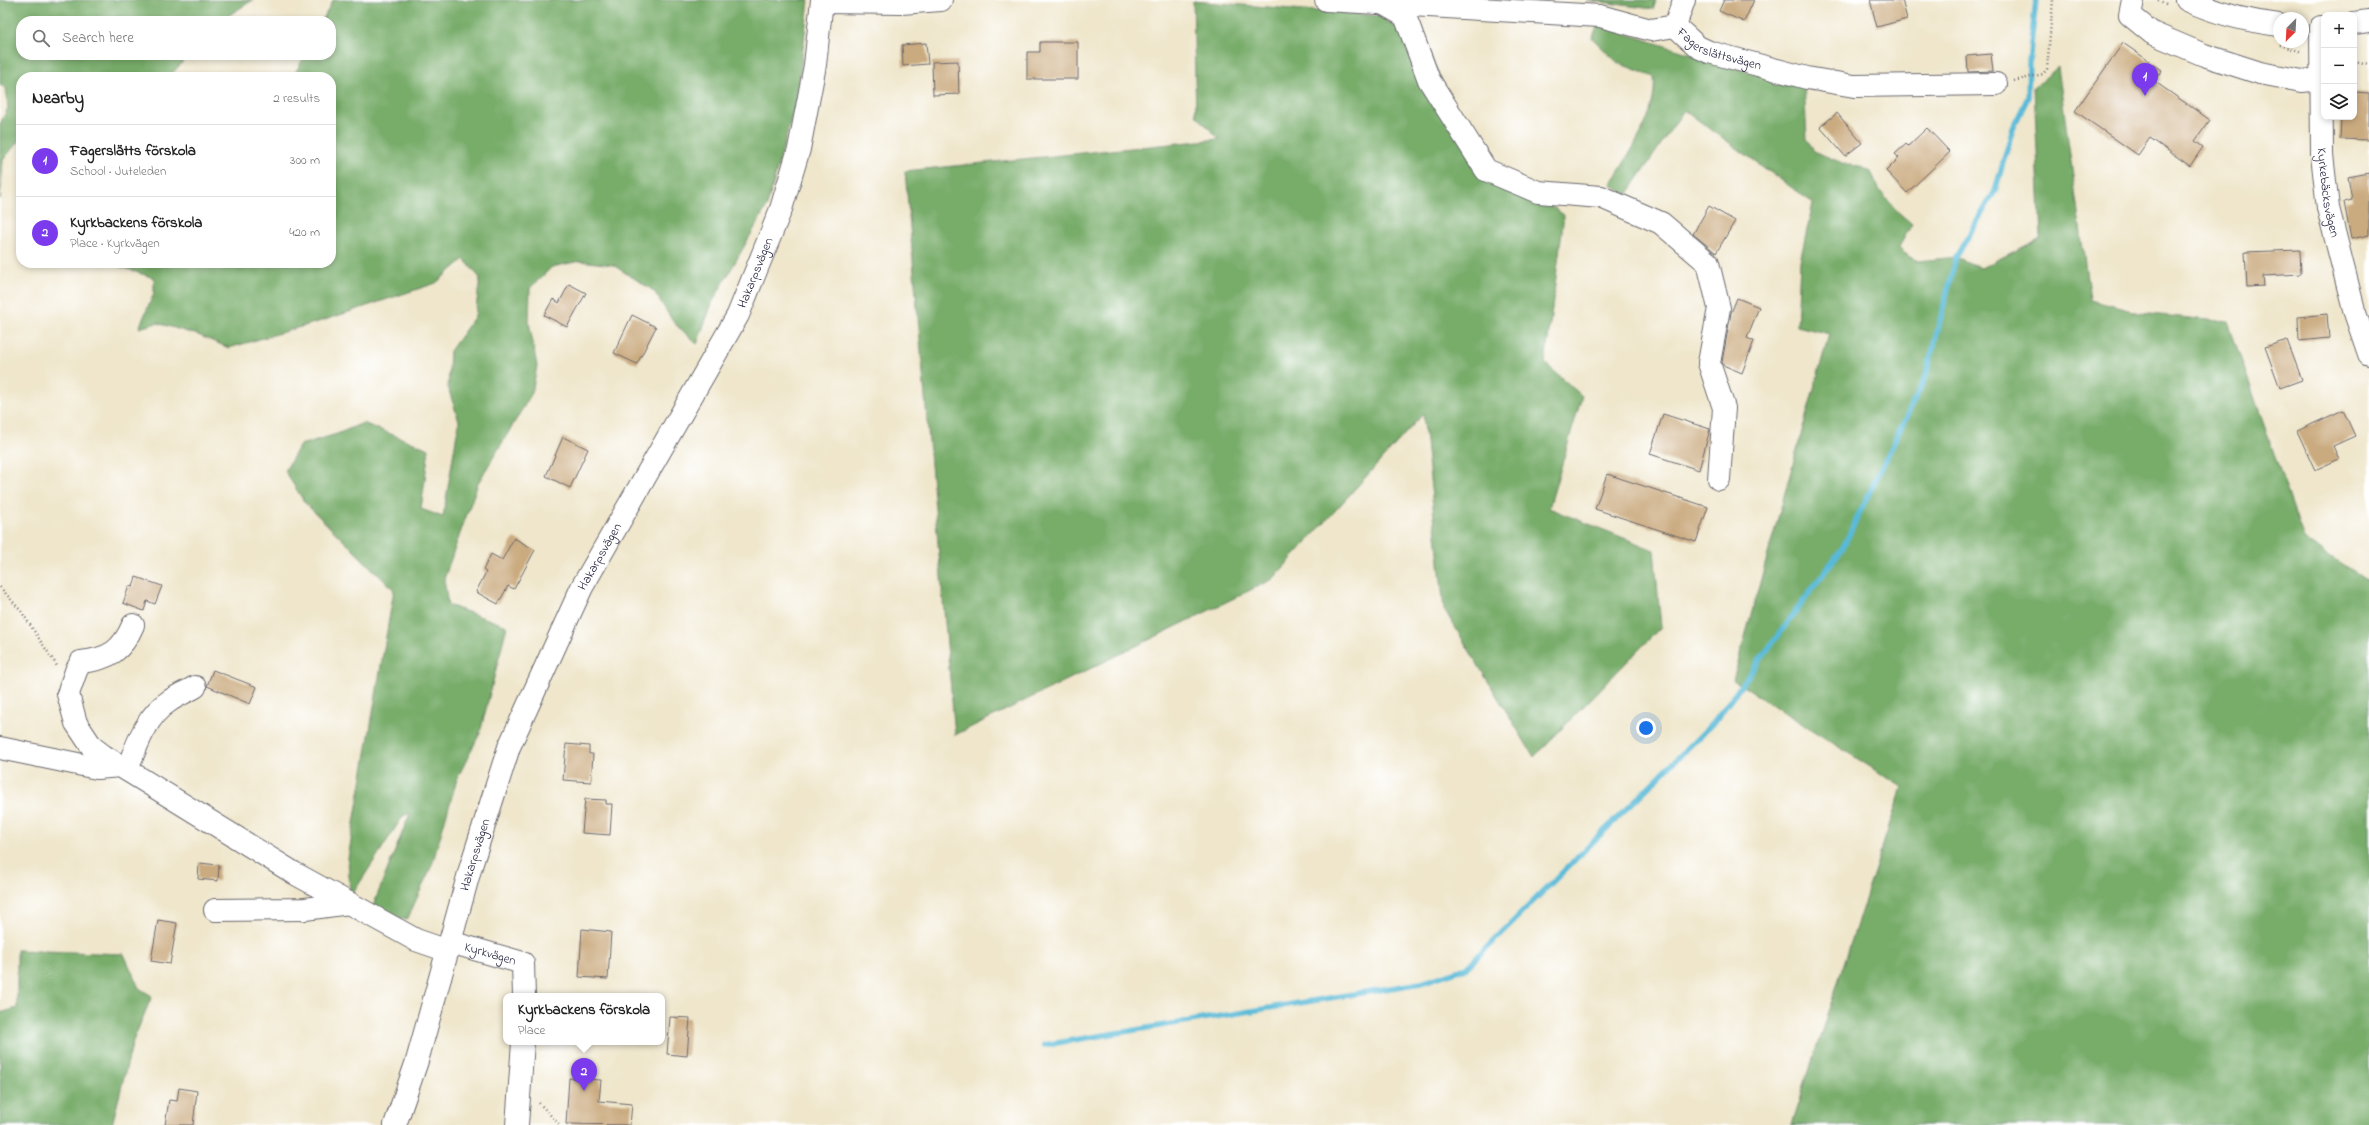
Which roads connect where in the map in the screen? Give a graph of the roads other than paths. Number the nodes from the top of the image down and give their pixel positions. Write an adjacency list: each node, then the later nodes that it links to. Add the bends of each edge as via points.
1 (941, 0): 6 (street, via 893,4)
2 (1326, 0): 7 (street, Fagerslättsvägen)
3 (1684, 0): 11 (street)
4 (2134, 0): 13 (street, via 2130,15 2152,33 2260,73 2302,81)
5 (2187, 0): 10 (street, via 2209,10 2247,21)
6 (822, 1): 24 (street, Hakarpsvägen, via 815,65 799,149 781,209 756,273 734,321 585,581 526,708 495,787)
7 (1383, 4): 11 (street, Fagerslättsvägen, via 1600,16 1651,30); 17 (street, via 1405,16 1430,80 1486,170 1538,192 1601,197 1661,223 1708,263 1720,308 1709,363 1724,408)
8 (2369, 21): 9 (street)
9 (2357, 23)
10 (2273, 24)
11 (1675, 26): 14 (street, Fagerslättsvägen, via 1698,47 1709,52 1807,78 1854,86)
12 (2316, 27): 13 (street, Kyrkebäcksvägen)
13 (2321, 79)
14 (2005, 82)
15 (2321, 84): 16 (street, Kyrkebäcksvägen, via 2322,155 2328,208 2354,310)
16 (2369, 354)
17 (1719, 479)
18 (133, 626): 21 (street, via 126,641 116,651 101,659 81,662 68,694 76,723 92,746)
19 (195, 687): 21 (street, via 167,702 156,714)
20 (0, 748): 21 (street, via 97,768)
21 (124, 768): 22 (street, via 294,874)
22 (349, 903): 23 (street, via 306,909); 24 (street, via 416,940)
23 (215, 910)
24 (449, 947): 25 (street, Kyrkvägen, via 523,963); 27 (street, Hakarpsvägen)
25 (524, 993)
26 (523, 1045): 28 (street)
27 (395, 1125)
28 (517, 1125)

